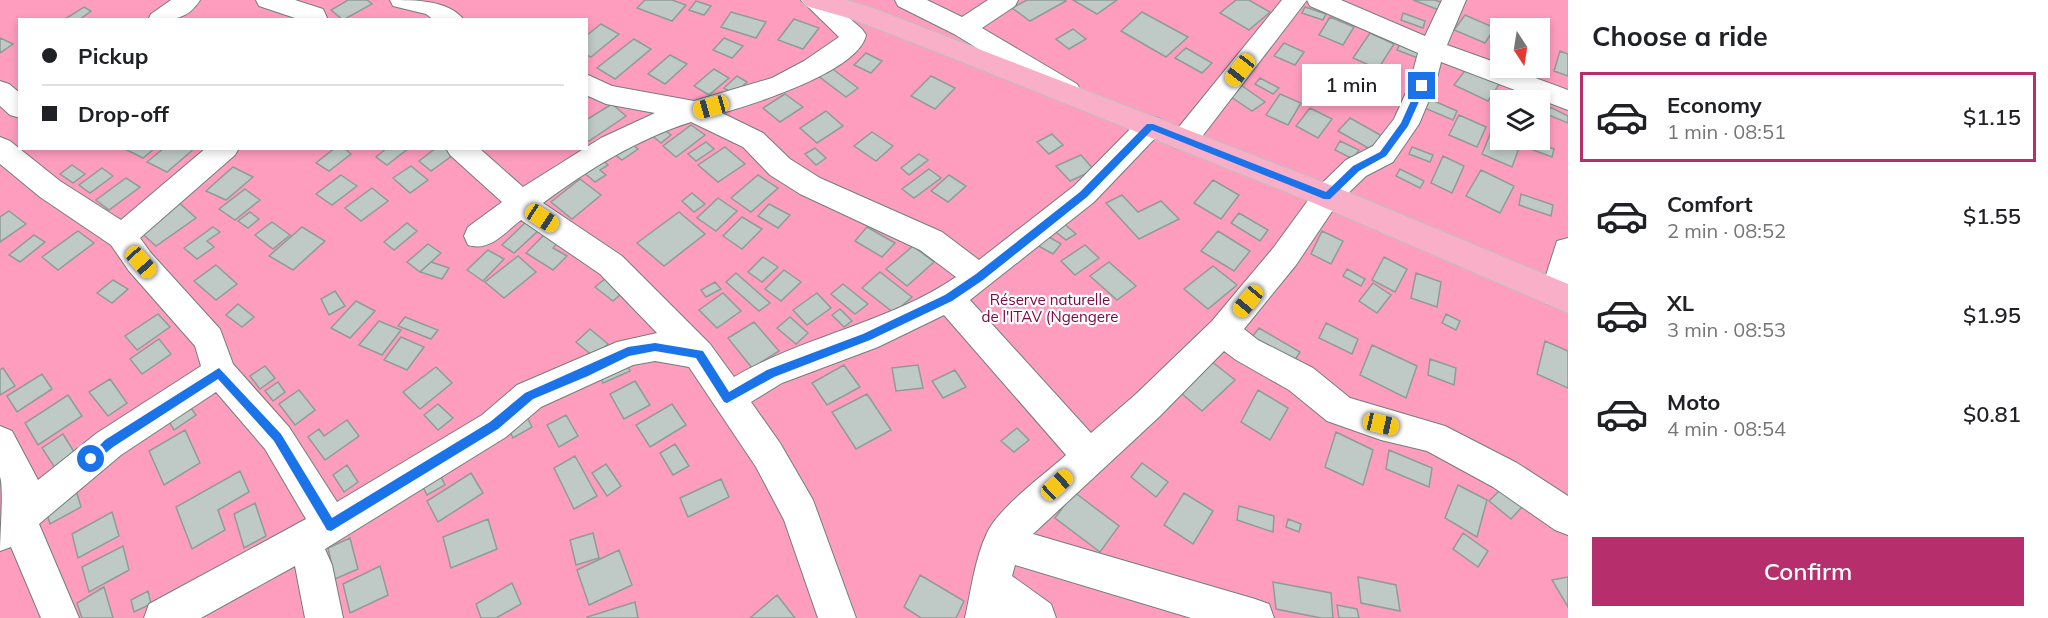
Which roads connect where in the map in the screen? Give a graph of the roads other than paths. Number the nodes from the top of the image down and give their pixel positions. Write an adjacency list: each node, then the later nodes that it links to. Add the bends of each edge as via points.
1 (188, 0): 11 (street)
2 (268, 0): 12 (street)
3 (402, 0): 10 (street)
4 (814, 0): 17 (highway, via 861,13); 20 (street, via 853,35 852,40 810,69 772,88)
5 (907, 0): 13 (street)
6 (1006, 0): 13 (street)
7 (1296, 0): 24 (street)
8 (1319, 0): 14 (street)
9 (1454, 0): 14 (street)
10 (434, 16)
11 (163, 18)
12 (315, 18)
13 (963, 28): 17 (street)
14 (1432, 49): 18 (street); 28 (street, via 1422,86 1405,124 1383,154 1356,168)
15 (588, 84): 20 (street, via 606,94)
16 (0, 91): 19 (street)
17 (1083, 100): 22 (highway)
18 (1568, 100)
19 (18, 106)
20 (694, 111): 29 (street, via 661,122 573,166); 33 (street, via 753,140 780,167 810,186 931,240)
21 (18, 122): 23 (street)
22 (1150, 126): 24 (highway); 33 (street, via 1084,195)
23 (0, 134)
24 (1184, 140): 28 (highway)
25 (0, 148): 30 (street, via 50,189)
26 (223, 150): 30 (street)
27 (461, 150): 29 (street)
28 (1327, 196): 34 (highway); 36 (street, via 1285,256)
29 (521, 202): 31 (street); 37 (street, via 611,265)
30 (122, 236): 38 (street, via 209,339)
31 (479, 236)
32 (1568, 250): 34 (street)
33 (979, 277): 35 (street)
34 (1562, 296)
35 (949, 298): 39 (street, via 867,337 770,373); 41 (street)
36 (1223, 331): 41 (street); 42 (street, via 1247,350 1301,379 1339,410 1433,437 1505,476)
37 (699, 354): 39 (street); 44 (street, via 655,347 628,352 529,396 494,426)
38 (219, 372): 43 (street, via 109,444); 44 (street, via 278,438)
39 (727, 398): 50 (street, via 768,455 800,513)
40 (0, 442): 43 (street, via 21,482)
41 (1089, 456): 45 (street, via 1025,515)
42 (1568, 517)
43 (9, 526): 47 (street)
44 (317, 533): 48 (street); 49 (street, via 313,565)
45 (1001, 543): 46 (street); 52 (street)
46 (988, 602): 51 (street)
47 (60, 618)
48 (163, 618)
49 (324, 618)
50 (837, 618)
51 (1037, 618)
52 (1255, 618)

